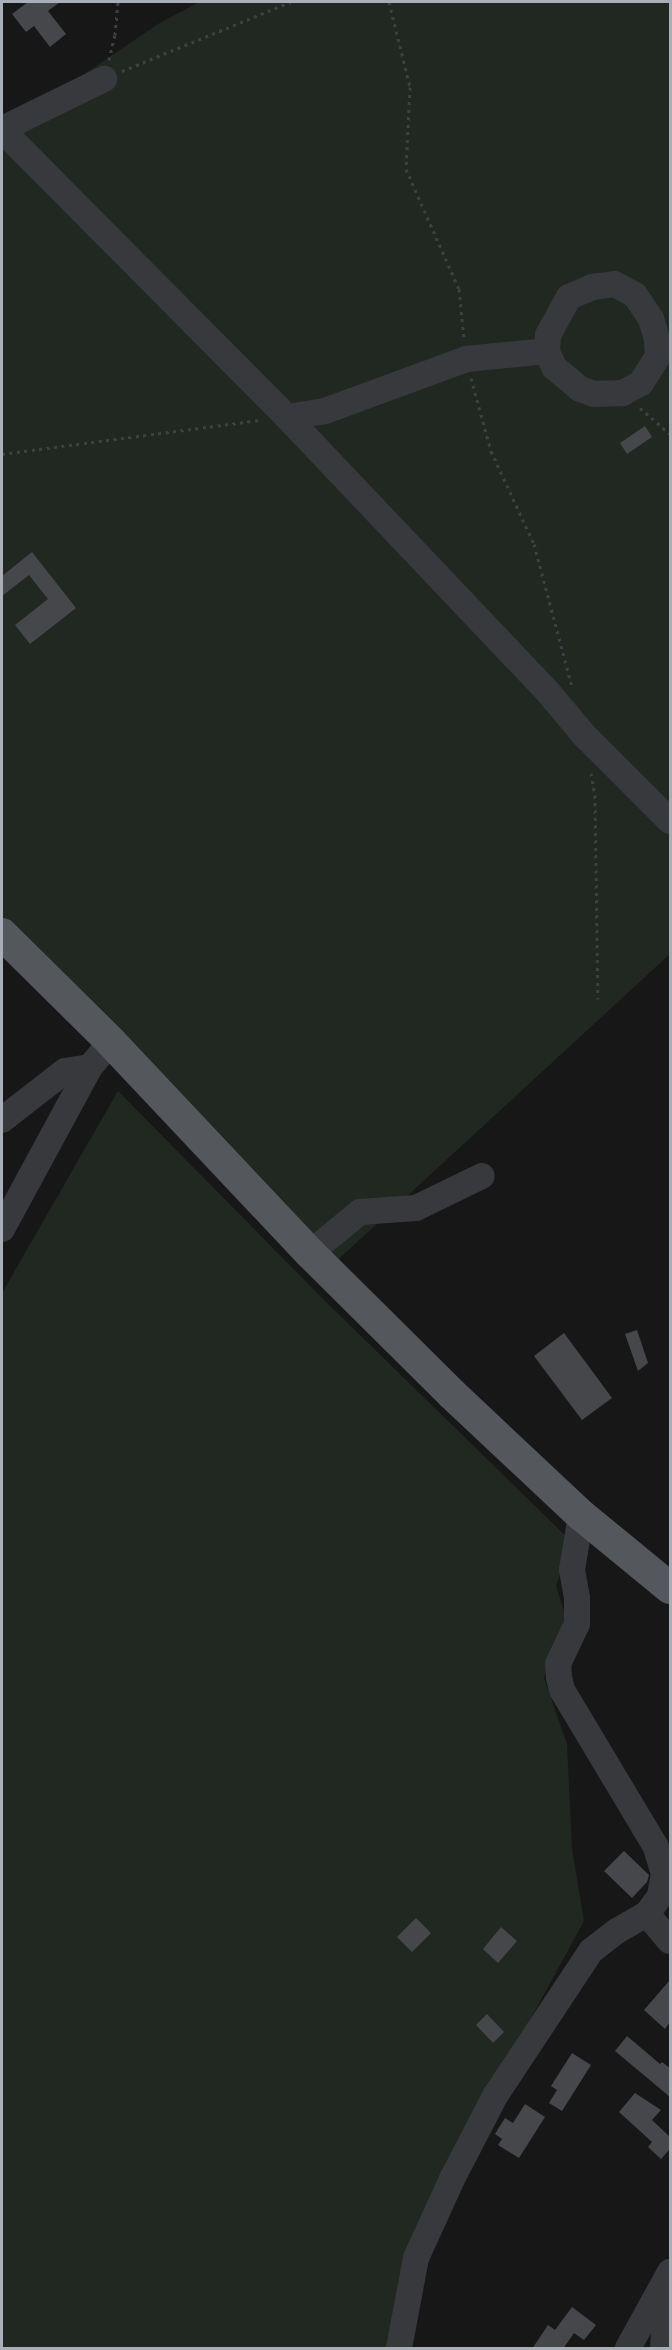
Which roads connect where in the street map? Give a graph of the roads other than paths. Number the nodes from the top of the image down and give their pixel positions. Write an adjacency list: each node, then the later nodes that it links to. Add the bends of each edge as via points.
1 (104, 79): 2 (street)
2 (2, 129): 6 (street)
3 (546, 351): 5 (street, via 554,367 580,389 594,394); 5 (street, via 548,334 569,297 592,287 615,284 635,295 651,319 657,339 658,356); 6 (street, via 466,359 325,411)
4 (670, 373): 5 (street)
5 (632, 388)
6 (287, 417): 7 (street, via 548,692 584,735)
7 (670, 821)
8 (2, 934): 9 (main road)
9 (111, 1042): 10 (street); 14 (main road)
10 (90, 1067): 11 (street, via 65,1071); 13 (street)
11 (2, 1120)
12 (482, 1176): 14 (street, via 416,1208 360,1212)
13 (2, 1229)
14 (310, 1253): 15 (main road)
15 (581, 1515): 16 (main road); 17 (street, via 572,1570 578,1624 558,1664 559,1677 562,1690 656,1847 664,1874 660,1896)
16 (670, 1588)
17 (647, 1914): 18 (street); 20 (street, via 591,1951 495,2096 416,2258)
18 (670, 1941)
19 (669, 2273): 21 (street); 22 (street)
20 (399, 2349)
21 (628, 2349)
22 (663, 2349)

